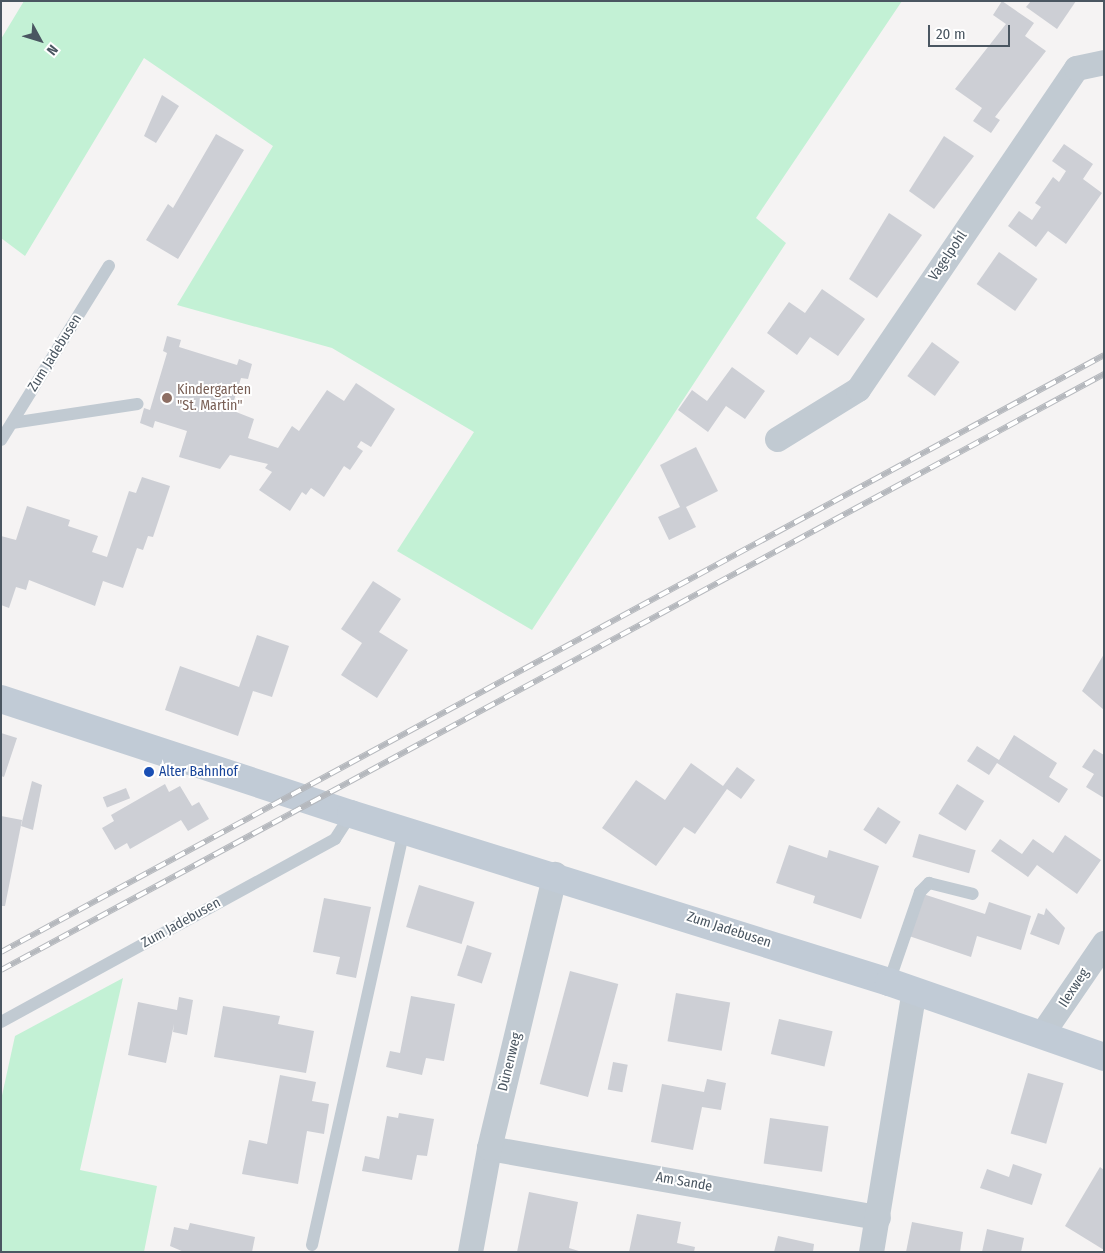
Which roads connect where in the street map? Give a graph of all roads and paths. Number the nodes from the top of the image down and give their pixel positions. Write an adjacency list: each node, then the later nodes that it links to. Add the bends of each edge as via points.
1 (1104, 62): 5 (street, Vagelpohl, via 1076,68 858,389)
2 (109, 266): 4 (lane, Zum Jadebusen)
3 (138, 404): 4 (lane)
4 (12, 423): 6 (lane, Zum Jadebusen)
5 (777, 439)
6 (1, 440)
7 (1, 699): 8 (street, Zum Jadebusen)
8 (351, 814): 9 (street, Zum Jadebusen); 14 (lane, Zum Jadebusen, via 335,839)
9 (404, 830): 10 (street, Zum Jadebusen); 19 (lane)
10 (555, 874): 13 (street, Zum Jadebusen); 17 (street, Dünenweg)
11 (972, 894): 13 (lane, via 929,883 920,892)
12 (1104, 943): 15 (street, Ilexweg)
13 (902, 986): 15 (street, Zum Jadebusen); 18 (street)
14 (1, 1022)
15 (1043, 1032): 16 (street, Zum Jadebusen)
16 (1104, 1057)
17 (489, 1148): 18 (street, Am Sande); 20 (street, Dünenweg)
18 (878, 1218): 21 (street)
19 (312, 1245)
20 (470, 1252)
21 (871, 1252)

